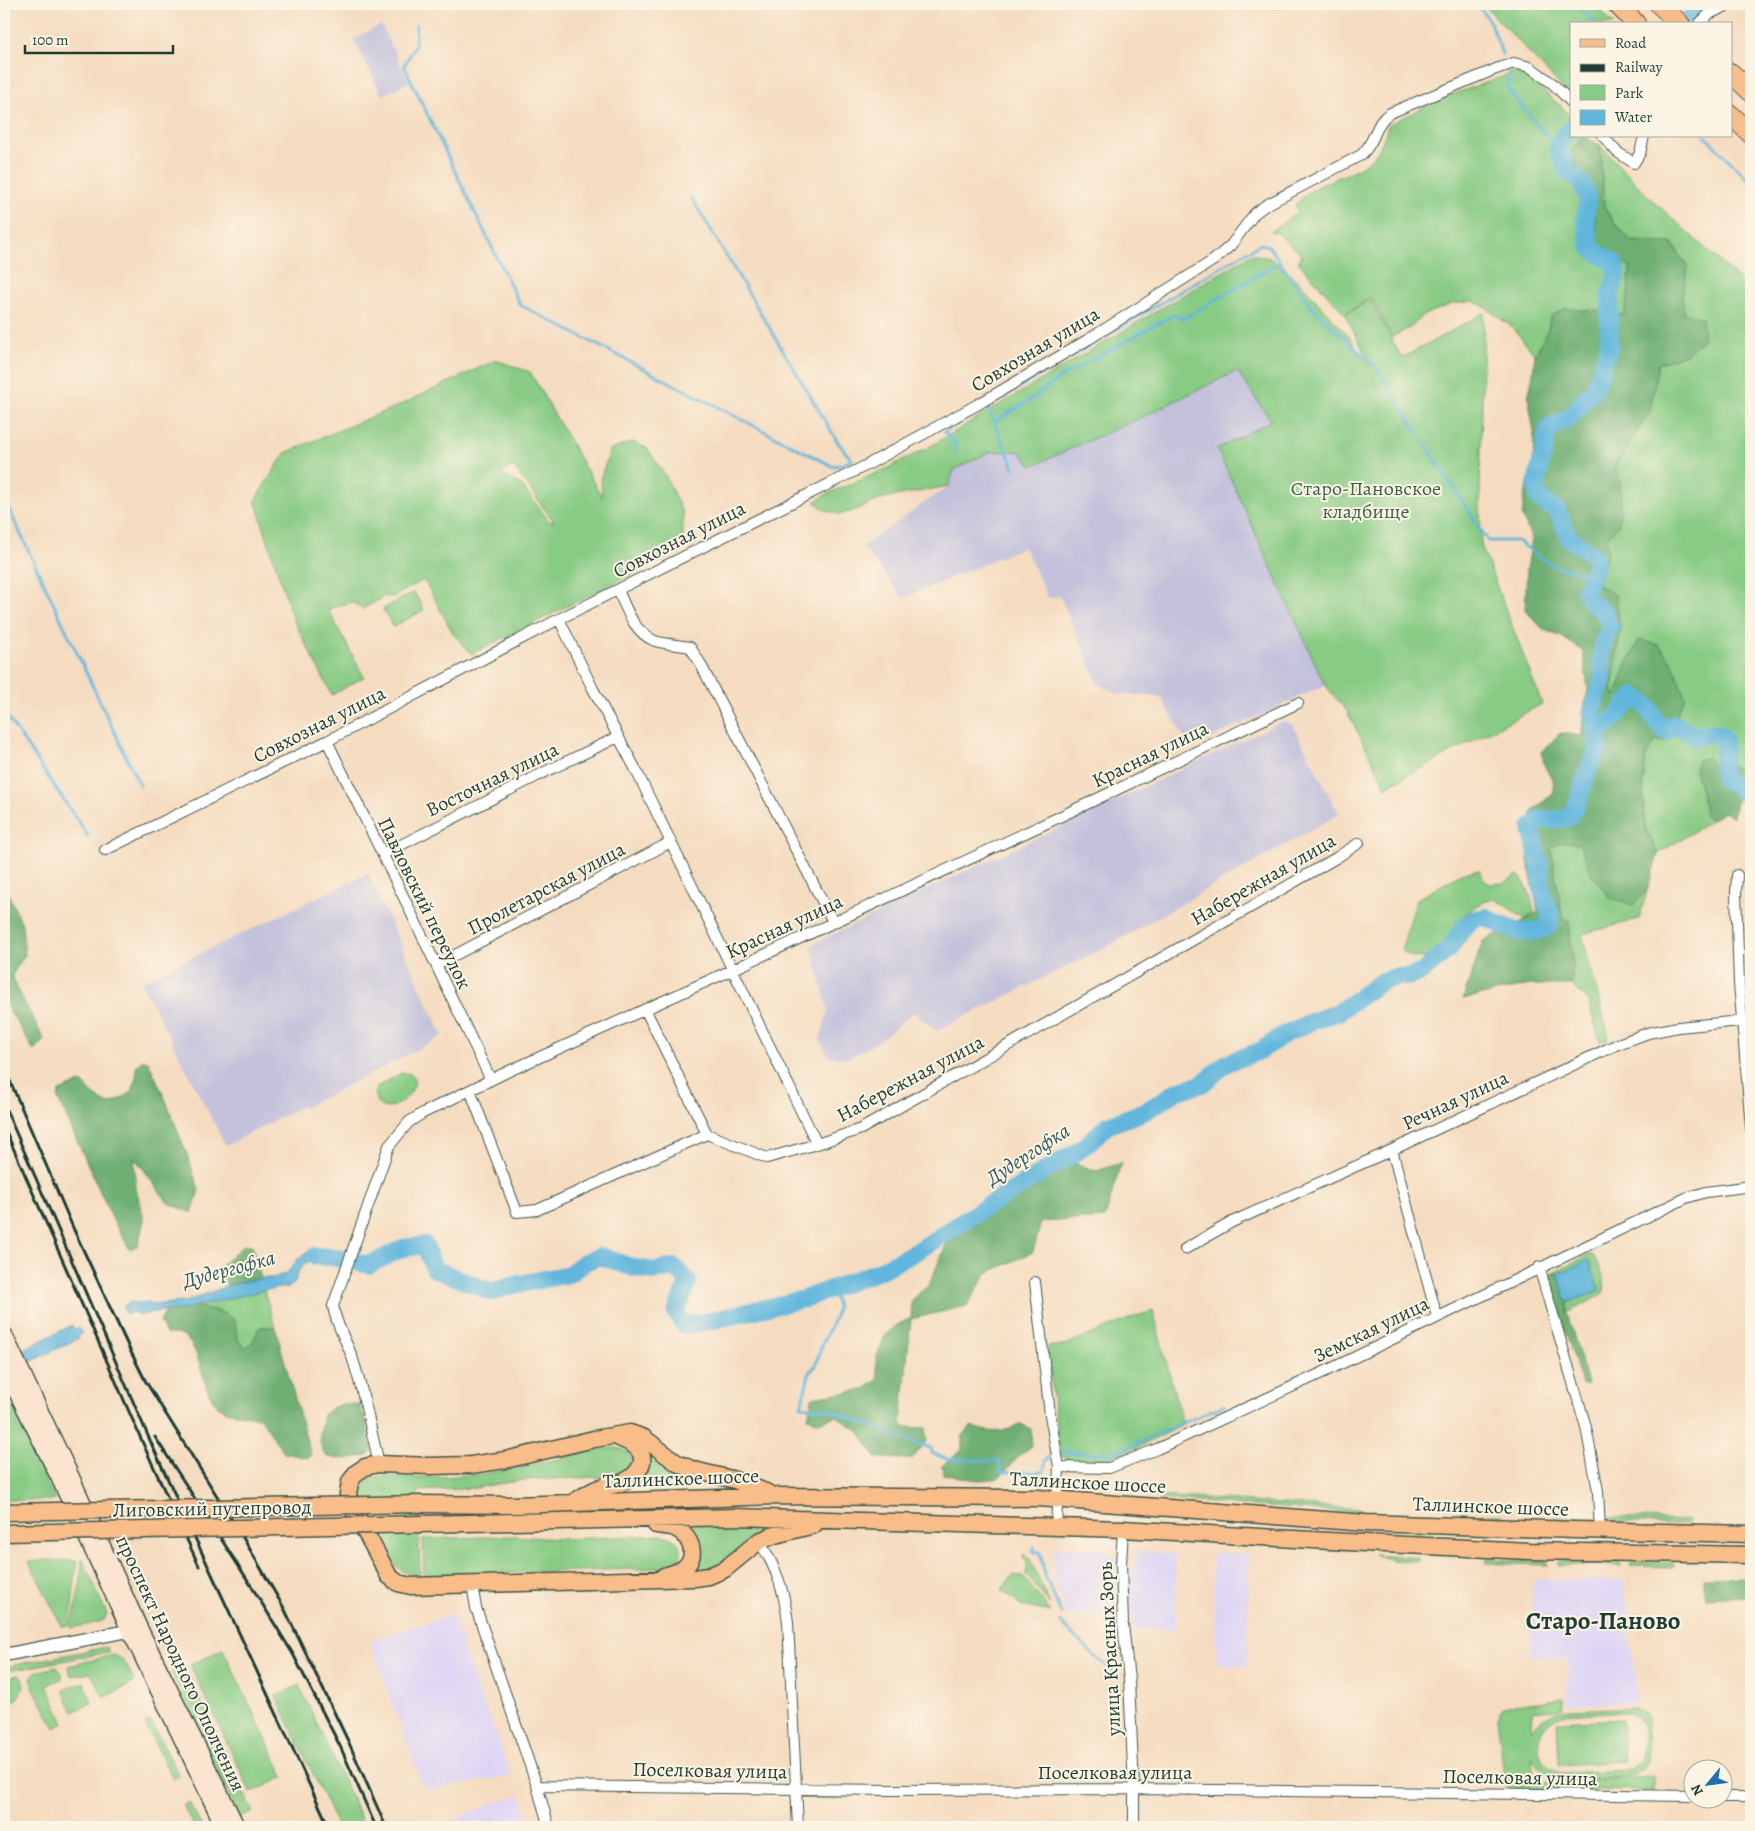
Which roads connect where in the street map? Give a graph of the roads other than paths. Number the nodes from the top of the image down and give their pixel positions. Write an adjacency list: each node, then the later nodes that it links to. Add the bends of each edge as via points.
1 (1617, 4): 4 (highway)
2 (1660, 4): 5 (highway)
3 (1731, 4): 6 (street, via 1709,14)
4 (1634, 22)
5 (1678, 22)
6 (1701, 22)
7 (1732, 74): 8 (highway)
8 (1751, 92)
9 (1570, 101): 14 (street, Совхозная улица, via 1530,67 1514,64 1383,117 1362,155 1266,205 1214,260 1089,339 867,465)
10 (1732, 116): 11 (highway)
11 (1751, 134)
12 (1605, 138): 13 (street, via 1617,152 1634,163)
13 (1644, 138)
14 (618, 590): 15 (street, Совхозная улица); 24 (street, via 634,624 645,635 655,641 690,648 700,661)
15 (559, 619): 17 (street); 18 (street, Совхозная улица)
16 (1298, 703): 24 (street, Красная улица)
17 (618, 737): 19 (street); 22 (street, Восточная улица)
18 (327, 741): 21 (street, Совхозная улица); 22 (street, Павловский переулок)
19 (671, 842): 25 (street, Пролетарская улица); 26 (street)
20 (1359, 843): 33 (street, Набережная улица, via 861,1128)
21 (105, 850)
22 (383, 854): 25 (street, Павловский переулок)
23 (1737, 875): 28 (street, via 1738,948)
24 (833, 922): 26 (street, Красная улица)
25 (436, 965): 29 (street, Павловский переулок)
26 (732, 970): 27 (street, Красная улица); 33 (street)
27 (645, 1009): 29 (street, Красная улица); 32 (street)
28 (1747, 1020): 31 (street); 34 (street, Речная улица, via 1648,1033)
29 (491, 1080): 30 (street, Красная улица)
30 (470, 1090): 32 (street, via 518,1212 536,1210); 44 (street, Красная улица, via 408,1122 389,1146 333,1306 358,1378)
31 (1751, 1128)
32 (707, 1134): 33 (street, Набережная улица, via 767,1158)
33 (817, 1144)
34 (1392, 1150): 36 (street, Речная улица, via 1232,1222); 39 (street)
35 (1751, 1186): 37 (street, Земская улица, via 1686,1198)
36 (1185, 1249)
37 (1539, 1267): 39 (street, Земская улица); 56 (street, via 1586,1427 1598,1491)
38 (1034, 1282): 45 (street)
39 (1437, 1317): 45 (street, Земская улица, via 1157,1449 1109,1468)
40 (6, 1339): 42 (main road)
41 (4, 1367): 42 (main road)
42 (19, 1383): 63 (main road, проспект Народного Ополчения, via 70,1474)
43 (615, 1436): 44 (main road, via 471,1465); 46 (main road, via 630,1433 644,1438 694,1470 735,1480); 48 (main road, via 639,1450 643,1460 639,1471 619,1484 600,1487)
44 (378, 1464): 62 (main road, via 356,1473 348,1494 388,1576 411,1586)
45 (1059, 1467): 47 (street)
46 (775, 1496): 47 (main road, Таллинское шоссе); 48 (main road, Таллинское шоссе)
47 (1058, 1499): 54 (street); 56 (main road, Таллинское шоссе, via 1366,1523)
48 (571, 1503): 49 (main road, Таллинское шоссе)
49 (421, 1504): 50 (main road, Лиговский путепровод, bridge)
50 (4, 1512)
51 (624, 1520): 52 (main road, Таллинское шоссе, via 735,1517); 53 (main road, Таллинское шоссе); 61 (main road, via 673,1528 689,1540 692,1550 686,1567)
52 (838, 1520): 54 (main road, Таллинское шоссе); 59 (main road, via 791,1530)
53 (421, 1524): 57 (main road, Лиговский путепровод, bridge)
54 (1056, 1527): 55 (main road, Таллинское шоссе)
55 (1123, 1529): 60 (main road, Таллинское шоссе, via 1529,1551); 67 (street, улица Красных Зорь, via 1123,1624)
56 (1600, 1531): 58 (main road, Таллинское шоссе)
57 (4, 1533)
58 (1751, 1534)
59 (759, 1542): 61 (main road, via 725,1569 709,1576); 66 (street, via 779,1576 785,1595)
60 (1751, 1555)
61 (656, 1579): 62 (main road)
62 (473, 1591): 65 (street)
63 (135, 1630): 64 (street); 71 (main road, проспект Народного Ополчения); 72 (main road, проспект Народного Ополчения)
64 (4, 1655)
65 (537, 1786): 66 (street, Поселковая улица); 73 (street)
66 (796, 1789): 67 (street, Поселковая улица); 74 (street)
67 (1134, 1789): 68 (street, Поселковая улица); 75 (street, улица Красных Зорь)
68 (1682, 1796)
69 (1732, 1796): 70 (street)
70 (1751, 1797)
71 (224, 1827)
72 (237, 1827)
73 (549, 1827)
74 (798, 1827)
75 (1134, 1827)

